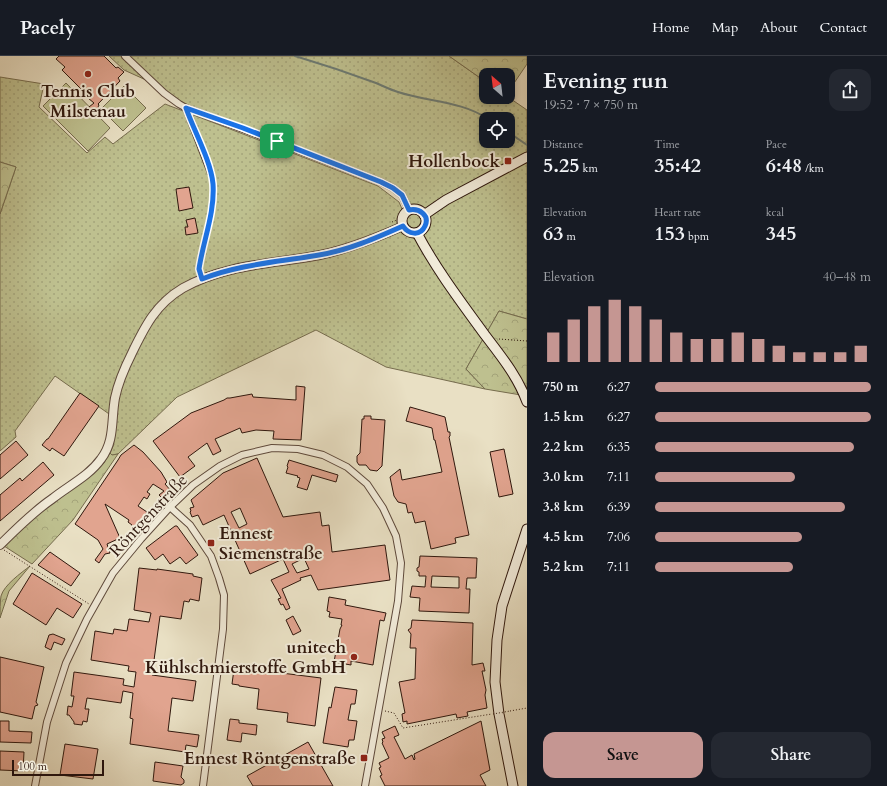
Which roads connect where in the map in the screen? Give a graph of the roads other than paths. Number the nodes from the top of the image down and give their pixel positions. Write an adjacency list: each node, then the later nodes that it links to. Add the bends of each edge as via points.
1 (125, 56): 2 (street, via 164,93)
2 (186, 108): 4 (street); 5 (street, via 381,182 402,195)
3 (527, 157): 6 (main road, via 446,200)
4 (211, 173)
5 (409, 210): 6 (main road, via 418,209); 7 (main road, via 404,214)
6 (424, 215): 8 (main road, via 425,226)
7 (402, 222): 8 (main road, via 408,232); 12 (street, via 368,241 341,250 221,272 182,288 165,301 150,318 128,361 114,399 111,438 101,460 42,507)
8 (416, 233): 9 (main road, via 438,271 514,374)
9 (527, 402)
10 (170, 507): 13 (street, Röntgenstraße, via 113,573 86,619 66,663 47,722); 14 (street, via 190,525 202,541 220,578 224,595 223,629); 15 (street, Röntgenstraße, via 193,484 220,466 242,455 272,448 298,449 323,455 347,467 367,484 383,508 396,536 401,563 398,601)
11 (527, 529): 16 (main road, via 502,606 496,640 495,682)
12 (0, 546)
13 (36, 786)
14 (203, 786)
15 (365, 786)
16 (513, 786)

